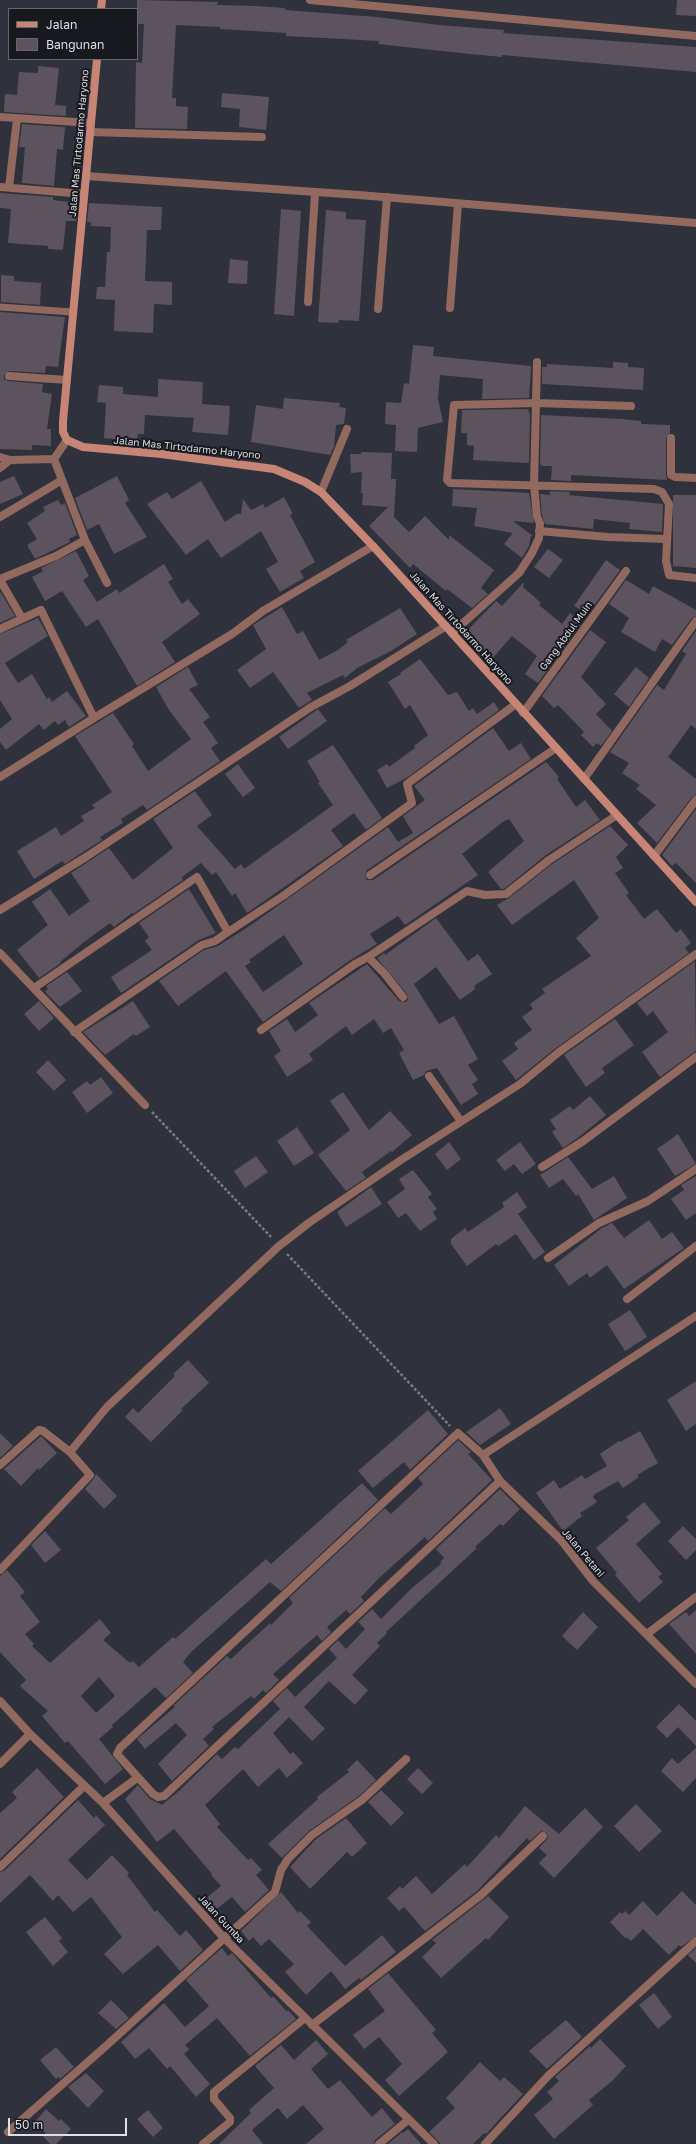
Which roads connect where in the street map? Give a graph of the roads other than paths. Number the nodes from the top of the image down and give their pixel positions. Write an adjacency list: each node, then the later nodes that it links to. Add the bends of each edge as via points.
1 (310, 0): 2 (street)
2 (696, 36)
3 (97, 60): 6 (street, Jalan Mas Tirtodarmo Haryono)
4 (0, 117): 5 (street)
5 (17, 119): 6 (street); 11 (street)
6 (91, 123): 7 (street, Jalan Mas Tirtodarmo Haryono)
7 (90, 132): 8 (street); 9 (street, Jalan Mas Tirtodarmo Haryono)
8 (262, 137)
9 (86, 176): 12 (street); 13 (street, Jalan Mas Tirtodarmo Haryono)
10 (0, 187): 11 (street)
11 (9, 188): 13 (street)
12 (315, 193): 14 (street); 17 (street)
13 (84, 194): 21 (street, Jalan Mas Tirtodarmo Haryono)
14 (387, 197): 15 (street); 20 (street)
15 (458, 204): 16 (street); 19 (street)
16 (696, 223)
17 (308, 302)
18 (0, 307): 21 (lane)
19 (450, 308)
20 (378, 309)
21 (72, 312): 24 (street, Jalan Mas Tirtodarmo Haryono)
22 (537, 362): 25 (street)
23 (9, 376): 24 (street)
24 (67, 380): 29 (street, Jalan Mas Tirtodarmo Haryono, via 63,427)
25 (536, 403): 26 (street); 36 (street); 36 (street, via 454,405 447,476 450,483)
26 (631, 406)
27 (347, 429): 37 (street)
28 (671, 438): 34 (street, via 671,474 675,477)
29 (66, 440): 32 (street); 37 (street, Jalan Mas Tirtodarmo Haryono, via 83,447 274,469)
30 (0, 457): 31 (street)
31 (10, 460): 32 (street); 33 (street)
32 (54, 460): 35 (street)
33 (0, 468)
34 (696, 478)
35 (62, 480): 38 (street); 41 (street)
36 (534, 485): 39 (street); 40 (street, via 654,489 662,492 669,504)
37 (321, 492): 42 (street, Jalan Mas Tirtodarmo Haryono)
38 (0, 517)
39 (539, 531): 40 (street); 51 (street, via 539,538 532,553 519,573)
40 (666, 539): 44 (street, via 669,575)
41 (85, 540): 45 (street, via 56,556); 46 (street)
42 (373, 546): 49 (street, Jalan Mas Tirtodarmo Haryono); 54 (street, via 263,611 232,634)
43 (626, 571): 53 (street, Gang Abdul Muin)
44 (696, 578)
45 (0, 580): 47 (street)
46 (107, 583)
47 (22, 618): 50 (street); 54 (street, via 42,610)
48 (696, 621): 57 (street)
49 (446, 626): 51 (street, Jalan Mas Tirtodarmo Haryono); 63 (street, via 350,686 311,707 100,848)
50 (0, 630)
51 (452, 633): 52 (street, Jalan Mas Tirtodarmo Haryono)
52 (516, 704): 53 (street, Jalan Mas Tirtodarmo Haryono); 64 (street, via 407,784 412,803 283,896)
53 (523, 713): 55 (street, Jalan Mas Tirtodarmo Haryono)
54 (94, 718): 56 (street)
55 (556, 748): 57 (street, Jalan Mas Tirtodarmo Haryono); 61 (street)
56 (0, 777)
57 (584, 779): 59 (street, Jalan Mas Tirtodarmo Haryono)
58 (696, 800): 60 (street)
59 (617, 815): 60 (street, Jalan Mas Tirtodarmo Haryono); 67 (street, via 549,860 506,894 485,895 467,891)
60 (654, 856): 62 (street, Jalan Mas Tirtodarmo Haryono)
61 (370, 875)
62 (696, 902)
63 (0, 910)
64 (228, 932): 68 (street, via 197,877); 71 (street, via 215,941 202,945)
65 (0, 953): 68 (street)
66 (696, 954): 75 (street, via 559,1052 520,1084)
67 (368, 957): 69 (street); 70 (street)
68 (34, 988): 71 (street)
69 (403, 997)
70 (261, 1030)
71 (74, 1032): 74 (street)
72 (696, 1057): 76 (street, via 582,1142)
73 (429, 1076): 75 (street)
74 (145, 1104)
75 (460, 1120): 82 (street, via 316,1217 279,1246 107,1407)
76 (542, 1166)
77 (696, 1169): 79 (street, via 648,1201 599,1223)
78 (696, 1246): 80 (street)
79 (548, 1258)
80 (627, 1299)
81 (696, 1316): 83 (street)
82 (70, 1452): 84 (street, via 39,1430); 86 (street, via 90,1475)
83 (483, 1455): 85 (street, Jalan Petani); 94 (street, Jalan Petani, via 458,1433 120,1748 117,1754)
84 (0, 1464)
85 (500, 1482): 88 (street, Jalan Petani, via 561,1540 593,1581); 94 (street, via 164,1796 158,1798)
86 (0, 1570)
87 (696, 1598): 88 (street)
88 (646, 1634): 89 (street, Jalan Petani)
89 (696, 1684)
90 (0, 1700): 91 (street, Jalan Gumba)
91 (30, 1734): 93 (street); 95 (street, Jalan Gumba)
92 (406, 1759): 99 (street, via 362,1800 312,1835 288,1858 281,1870 275,1892)
93 (0, 1764)
94 (137, 1778): 96 (street)
95 (84, 1786): 96 (street, Jalan Gumba); 98 (street)
96 (103, 1803): 99 (street, Jalan Gumba)
97 (543, 1836): 102 (street, via 481,1895)
98 (0, 1867)
99 (224, 1938): 101 (street, Jalan Gumba); 104 (street)
100 (696, 1941): 108 (street, via 548,2076)
101 (305, 2018): 102 (street, Jalan Gumba); 105 (street, via 214,2092 214,2099 230,2118 230,2122)
102 (312, 2025): 103 (street, Jalan Gumba)
103 (408, 2120): 106 (street); 107 (street, Jalan Gumba)
104 (8, 2132)
105 (203, 2144)
106 (379, 2144)
107 (434, 2144)
108 (485, 2144)

